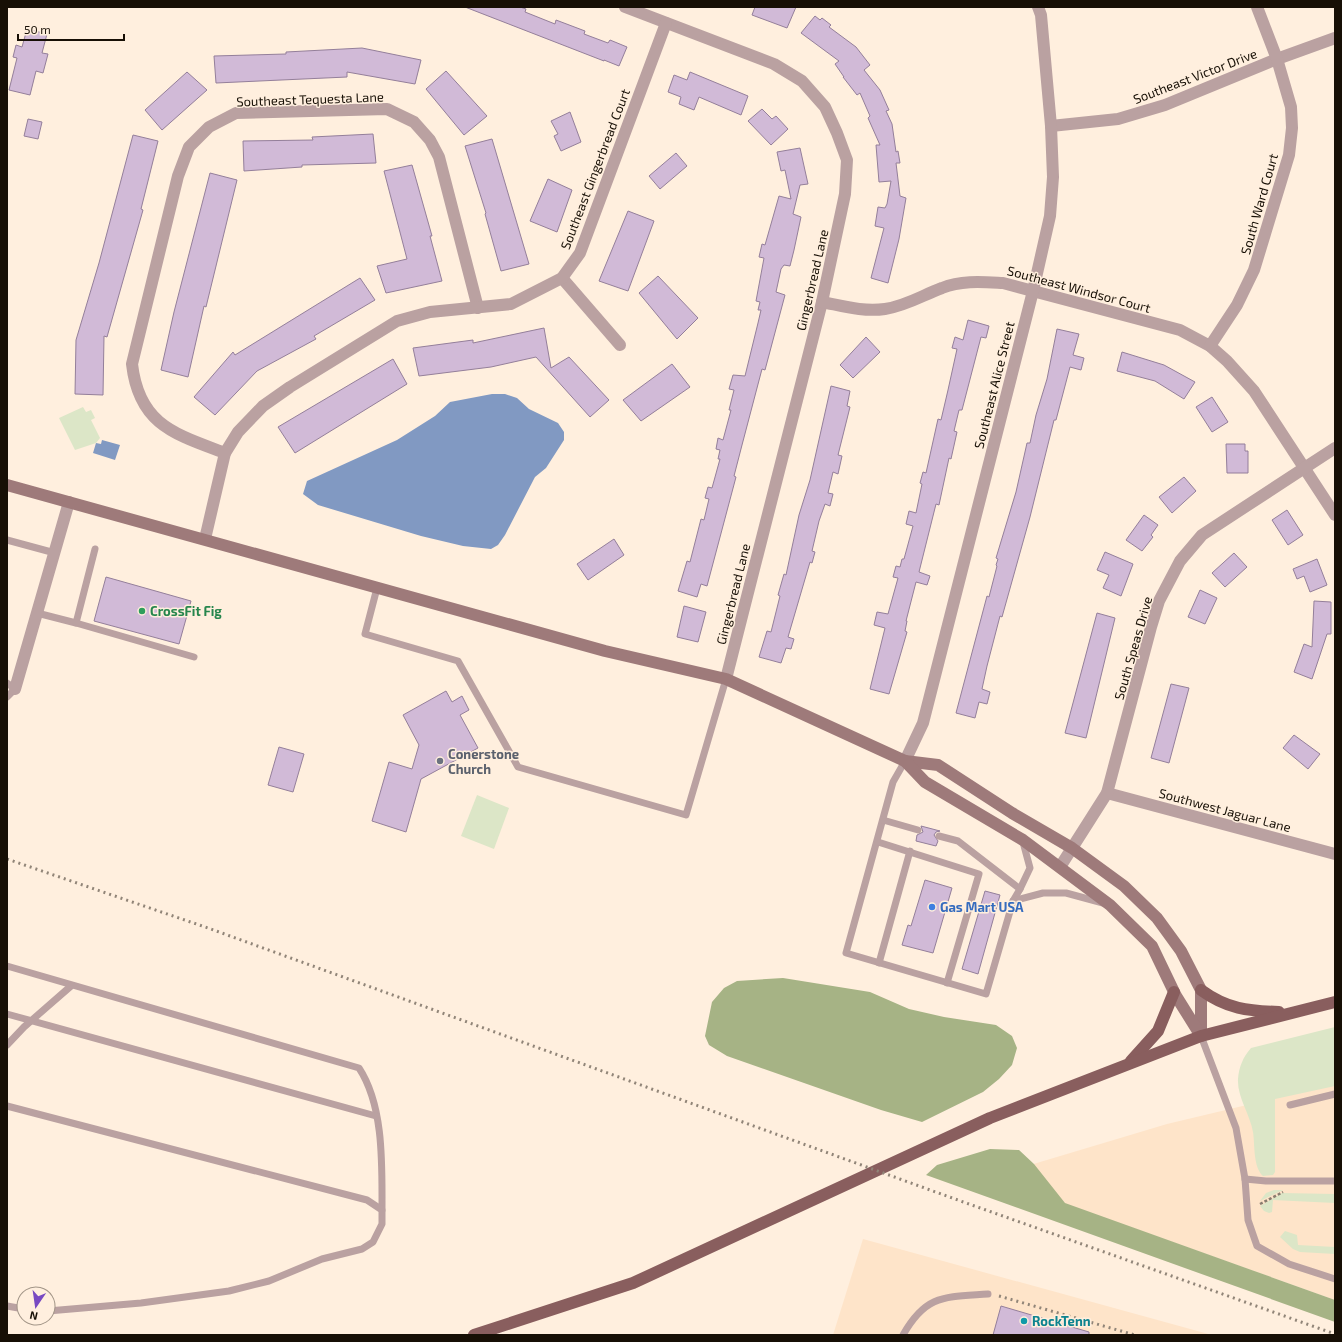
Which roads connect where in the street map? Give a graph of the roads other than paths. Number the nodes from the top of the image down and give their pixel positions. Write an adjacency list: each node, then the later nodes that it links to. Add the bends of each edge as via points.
1 (625, 7): 4 (street, Gingerbread Lane)
2 (1038, 7): 7 (street, Southeast Alice Street, via 1041,15)
3 (1257, 7): 6 (street, South Ward Court)
4 (666, 23): 8 (street, Southeast Gingerbread Court, via 580,253); 10 (street, Gingerbread Lane, via 774,64 802,81 825,107 846,160 845,194)
5 (1335, 38): 6 (street, Southeast Victor Drive)
6 (1277, 59): 7 (street, Southeast Victor Drive, via 1164,105 1132,115 1118,119); 13 (street, South Ward Court, via 1291,107 1289,155 1254,270 1237,304)
7 (1051, 126): 9 (street, Southeast Alice Street, via 1053,177 1050,216)
8 (562, 278): 11 (street, Southeast Gingerbread Court, via 511,304); 12 (street)
9 (1033, 291): 10 (street, Southeast Windsor Court, via 1003,283 959,283 902,306 885,309 861,310); 13 (street, Southeast Windsor Court, via 1180,330); 30 (street, Southeast Alice Street, via 923,723)
10 (822, 302): 28 (street, Gingerbread Lane)
11 (478, 308): 15 (street, Southeast Gingerbread Court, via 430,312 397,321 290,387 264,406 238,432); 15 (street, Southeast Tequesta Lane, via 438,157 430,140 414,122 387,109 236,113 209,127 189,147 178,176 132,364 134,384 141,402 160,423 186,438)
12 (620, 345)
13 (1210, 346): 16 (street, Southeast Windsor Court, via 1254,391)
14 (1335, 448): 16 (street, South Speas Drive)
15 (225, 453): 20 (street, Southeast Gingerbread Court)
16 (1304, 468): 19 (street, Southeast Windsor Court); 31 (street, South Speas Drive, via 1202,535 1180,561 1159,602 1151,627)
17 (7, 485): 18 (main road)
18 (70, 502): 20 (main road); 23 (street)
19 (1335, 515)
20 (205, 539): 24 (main road)
21 (7, 540): 23 (lane)
22 (96, 549): 26 (lane)
23 (55, 553): 25 (street)
24 (377, 588): 28 (main road, via 605,651); 28 (lane, via 365,634 458,661 518,767 686,814)
25 (37, 613): 26 (lane); 29 (street)
26 (76, 623): 27 (lane)
27 (194, 657)
28 (726, 679): 30 (main road)
29 (10, 690)
30 (905, 761): 32 (lane, via 893,782); 35 (main road, via 926,782); 37 (main road, via 938,765)
31 (1107, 793): 37 (street, South Speas Drive); 39 (street, Southwest Jaguar Lane)
32 (883, 820): 33 (lane); 36 (lane)
33 (918, 830)
34 (939, 836): 40 (lane, via 958,841)
35 (1023, 840): 41 (main road); 43 (lane, via 1030,868)
36 (878, 842): 38 (lane); 46 (lane, via 846,954)
37 (1072, 848): 41 (street, South Speas Drive); 50 (main road, via 1124,886 1157,918 1181,952)
38 (910, 851): 42 (lane); 46 (lane)
39 (1335, 854)
40 (986, 863): 42 (lane); 43 (lane)
41 (1060, 867): 45 (main road)
42 (979, 874): 48 (lane)
43 (1020, 889): 44 (lane)
44 (1013, 901): 45 (lane, via 1043,893 1066,893); 48 (lane, via 986,994)
45 (1110, 905): 51 (main road, via 1152,946)
46 (879, 963): 48 (lane)
47 (7, 966): 49 (lane)
48 (947, 983)
49 (72, 986): 55 (lane); 62 (lane, via 359,1068 371,1089)
50 (1201, 990): 53 (main road, via 1226,1005 1250,1011); 56 (main road)
51 (1174, 992): 56 (main road); 58 (main road, via 1158,1032)
52 (1335, 1002): 53 (main road)
53 (1292, 1013): 56 (main road)
54 (7, 1014): 55 (lane)
55 (31, 1020): 57 (lane); 62 (lane)
56 (1201, 1036): 58 (main road); 63 (lane, via 1236,1128)
57 (7, 1045)
58 (1128, 1064): 69 (main road, via 990,1118 633,1283)
59 (1335, 1094): 60 (lane)
60 (1290, 1105)
61 (7, 1106): 65 (lane, via 367,1200)
62 (376, 1116): 65 (lane, via 382,1158)
63 (1245, 1179): 64 (lane); 66 (lane, via 1248,1220 1257,1246 1289,1264)
64 (1335, 1181)
65 (382, 1210): 68 (lane, via 382,1224 373,1242 362,1249 322,1259 269,1281 229,1291 141,1303)
66 (1335, 1279)
67 (988, 1294): 70 (lane, via 953,1296 930,1302 912,1318)
68 (56, 1310)
69 (474, 1335)
70 (903, 1335)

